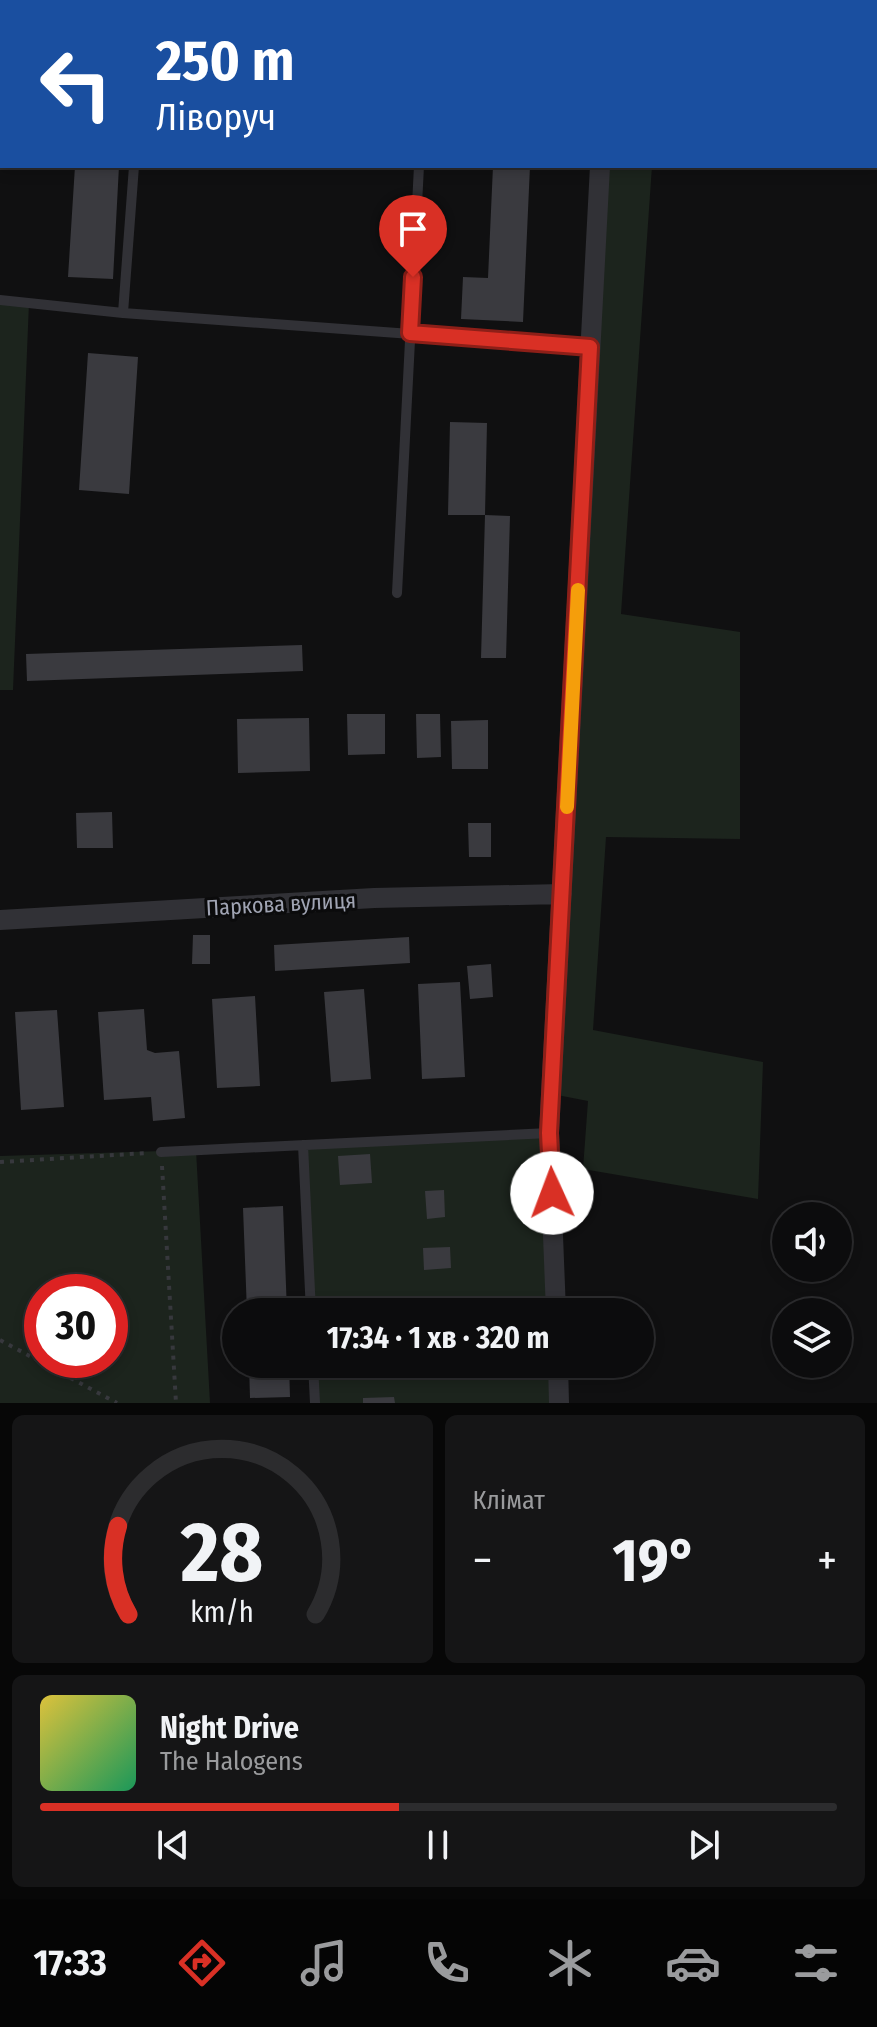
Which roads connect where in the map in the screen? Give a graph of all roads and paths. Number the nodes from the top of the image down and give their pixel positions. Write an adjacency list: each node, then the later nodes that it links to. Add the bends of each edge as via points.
1 (134, 168): 5 (lane)
2 (419, 168): 6 (lane)
3 (600, 168): 7 (street)
4 (0, 300): 5 (lane)
5 (123, 313): 6 (lane)
6 (410, 333): 7 (lane); 8 (lane)
7 (590, 347): 9 (street)
8 (397, 593)
9 (562, 894): 10 (street, Паркова вулиця, via 374,898); 11 (street)
10 (0, 920)
11 (549, 1133): 12 (lane); 16 (street)
12 (303, 1145): 13 (lane); 15 (lane)
13 (161, 1152): 14 (path); 21 (path)
14 (0, 1162)
15 (310, 1298)
16 (555, 1298)
17 (0, 1340): 20 (path)
18 (314, 1378): 22 (lane)
19 (558, 1378): 23 (street)
20 (117, 1403)
21 (176, 1403)
22 (315, 1403)
23 (559, 1403)

